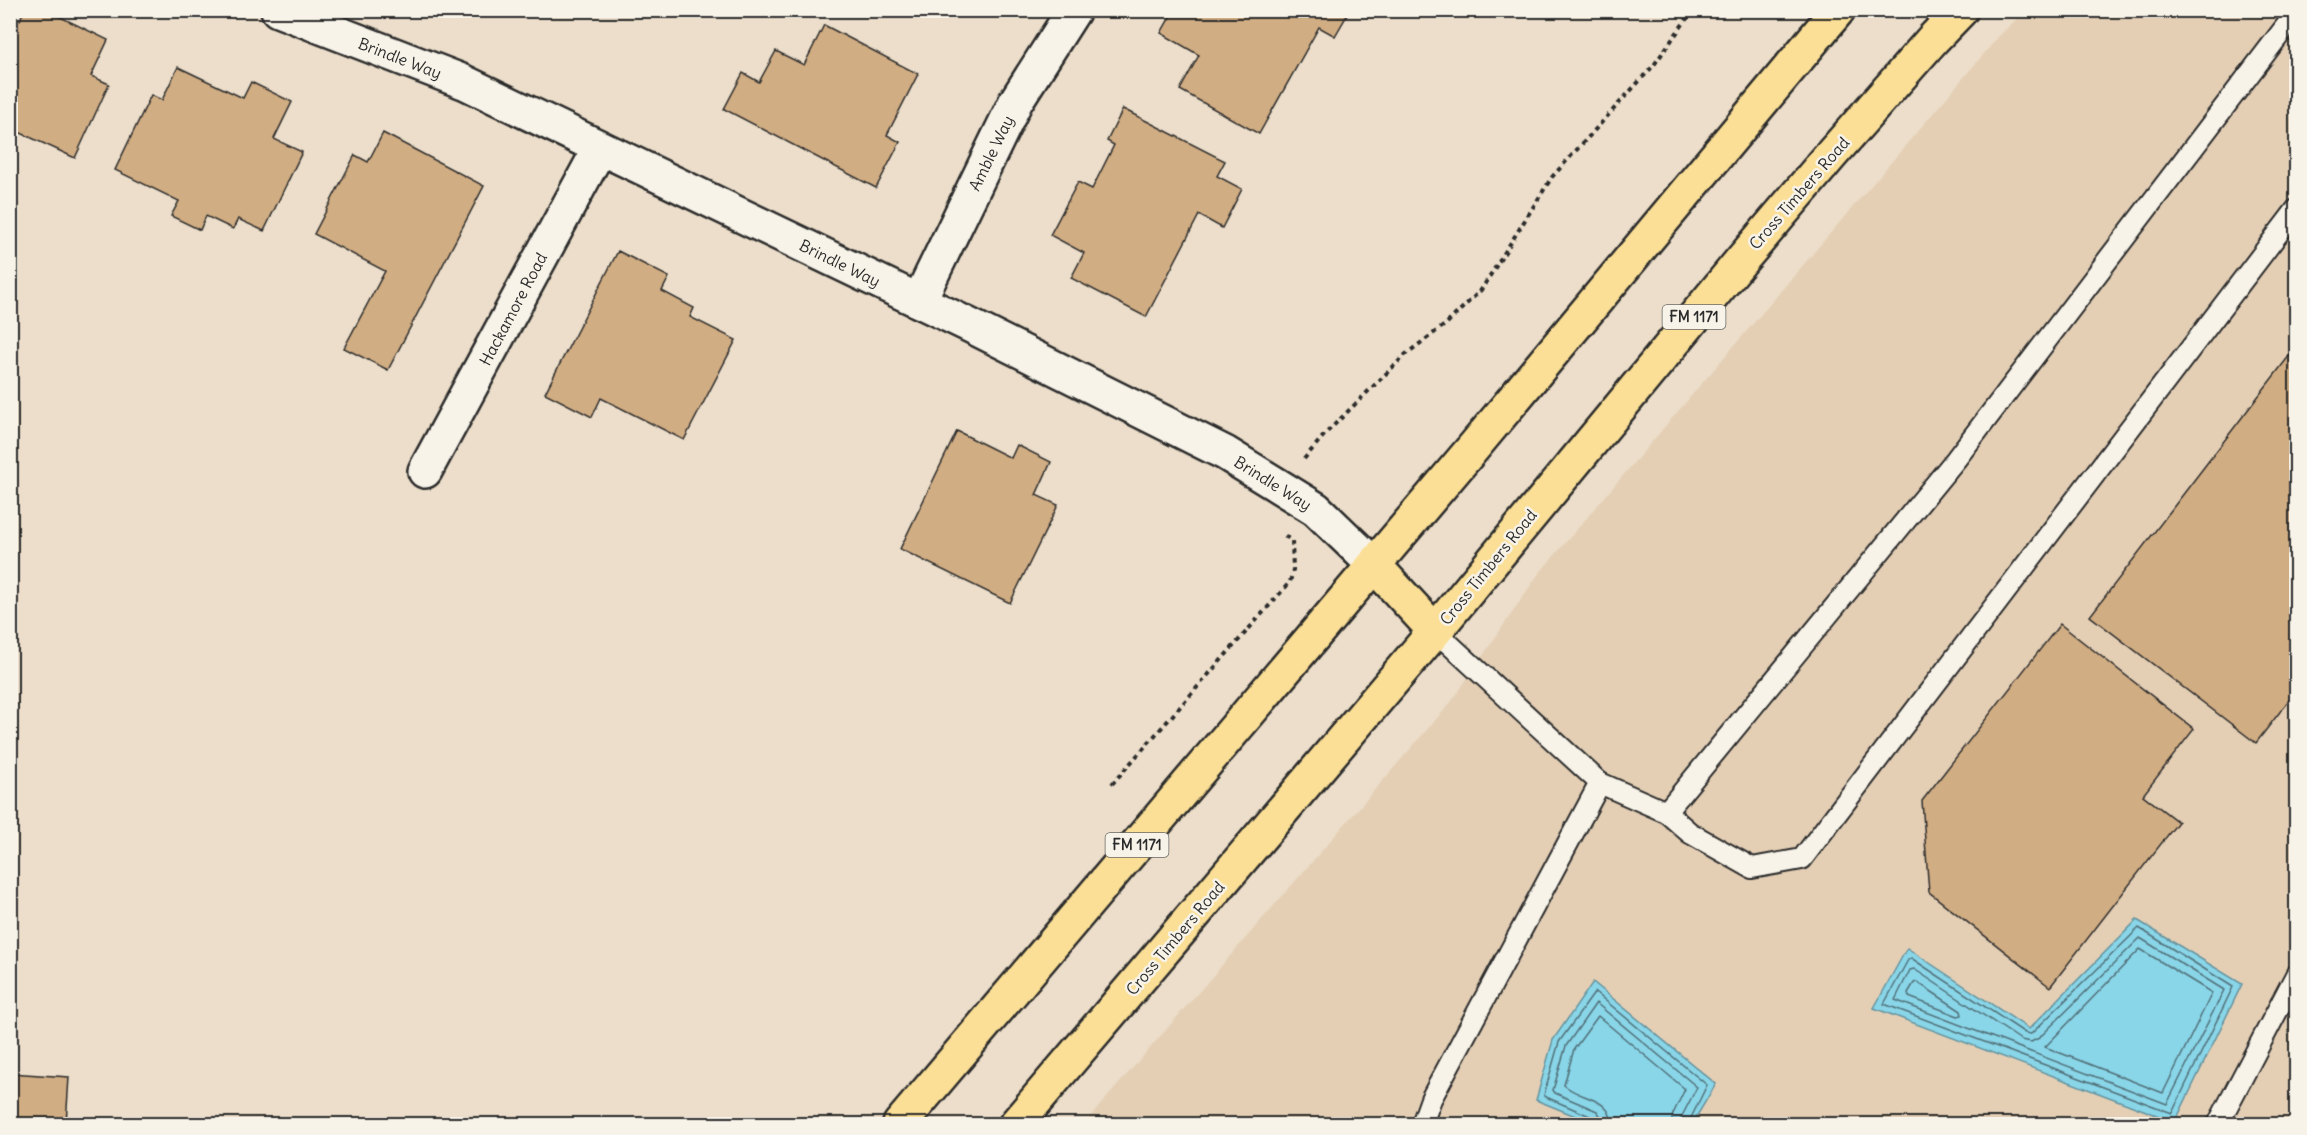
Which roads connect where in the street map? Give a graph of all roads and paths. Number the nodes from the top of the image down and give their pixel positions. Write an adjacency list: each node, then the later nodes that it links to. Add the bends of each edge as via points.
1 (278, 10): 7 (street, Brindle Way, via 464,82)
2 (1074, 10): 9 (street, Amble Way, via 1016,101)
3 (1693, 10): 11 (path, via 1654,65 1552,177 1481,290 1446,324 1406,354 1326,432)
4 (1838, 10): 12 (main road, FM 1171)
5 (1961, 10): 13 (main road, Cross Timbers Road / FM 1171, via 1831,155)
6 (2296, 13): 16 (lane, via 1956,459)
7 (600, 147): 9 (street, Brindle Way); 10 (street, Hackamore Road)
8 (2296, 210): 16 (lane, via 1802,859 1752,868 1690,833)
9 (919, 301): 11 (street, Brindle Way, via 1225,453)
10 (425, 471)
11 (1281, 487): 12 (street, Brindle Way, via 1316,509); 15 (path, via 1264,517 1292,541 1290,582)
12 (1374, 565): 13 (main road); 18 (main road, FM 1171)
13 (1435, 631): 14 (lane); 19 (main road, Cross Timbers Road / FM 1171)
14 (1600, 783): 16 (lane); 20 (lane, via 1431,1099)
15 (1112, 784)
16 (1666, 812)
17 (2296, 975): 21 (lane)
18 (900, 1125)
19 (1017, 1125)
20 (1422, 1125)
21 (2218, 1125)

